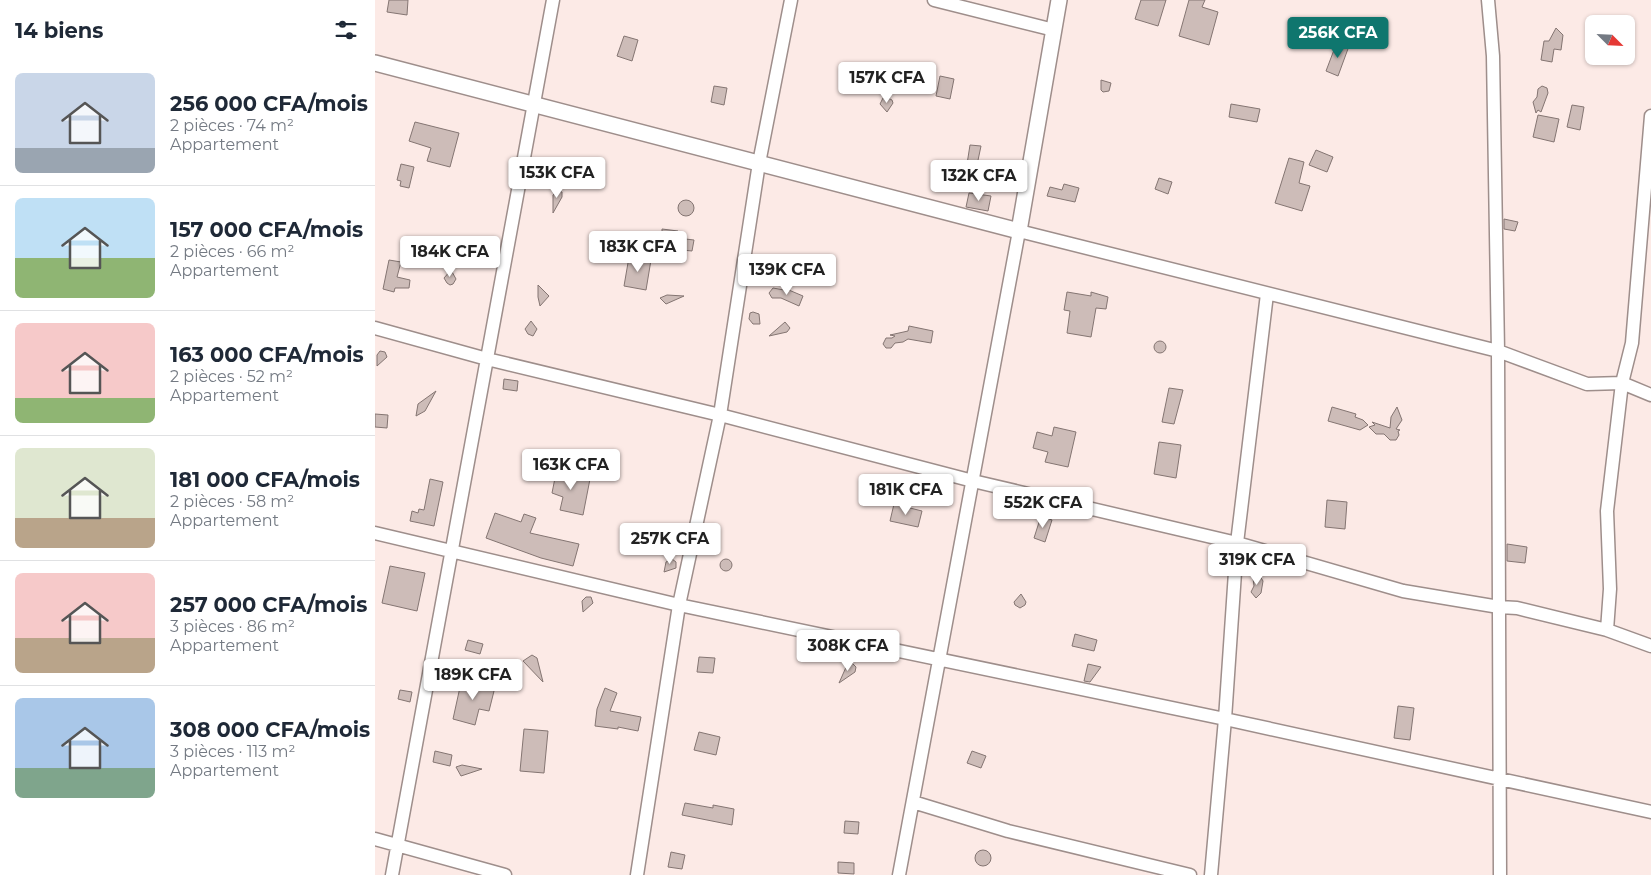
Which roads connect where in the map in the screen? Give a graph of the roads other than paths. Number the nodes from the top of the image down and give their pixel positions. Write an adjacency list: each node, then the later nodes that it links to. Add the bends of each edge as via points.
1 (553, 0): 8 (street)
2 (791, 0): 10 (street)
3 (935, 0): 6 (street)
4 (1059, 0): 6 (street)
5 (1488, 0): 14 (street, via 1493,56)
6 (1054, 30): 11 (street)
7 (375, 63): 8 (street)
8 (534, 105): 10 (street); 15 (street)
9 (1651, 116): 16 (street, via 1633,343)
10 (759, 163): 11 (street); 18 (street)
11 (1019, 231): 12 (street); 19 (street)
12 (1267, 294): 14 (street); 21 (street)
13 (375, 328): 15 (street)
14 (1498, 352): 16 (street, via 1587,384); 24 (street)
15 (487, 359): 18 (street); 22 (street)
16 (1622, 383): 17 (street); 25 (street, via 1607,511 1611,589)
17 (1651, 394)
18 (720, 415): 19 (street); 23 (street)
19 (973, 481): 21 (street); 27 (street)
20 (375, 533): 22 (street)
21 (1237, 543): 24 (street, via 1403,591); 28 (street)
22 (451, 550): 23 (street); 33 (street)
23 (679, 605): 27 (street); 36 (street)
24 (1499, 607): 25 (street, via 1517,608); 29 (street)
25 (1607, 630): 26 (street)
26 (1651, 646)
27 (939, 660): 28 (street); 30 (street)
28 (1225, 719): 29 (street); 39 (street)
29 (1501, 780): 31 (street); 40 (street)
30 (913, 802): 37 (street); 38 (street, via 1008,831)
31 (1651, 812)
32 (375, 839): 33 (street)
33 (397, 844): 34 (street); 35 (street)
34 (391, 875)
35 (505, 875)
36 (637, 875)
37 (899, 875)
38 (1191, 875)
39 (1211, 875)
40 (1500, 875)

